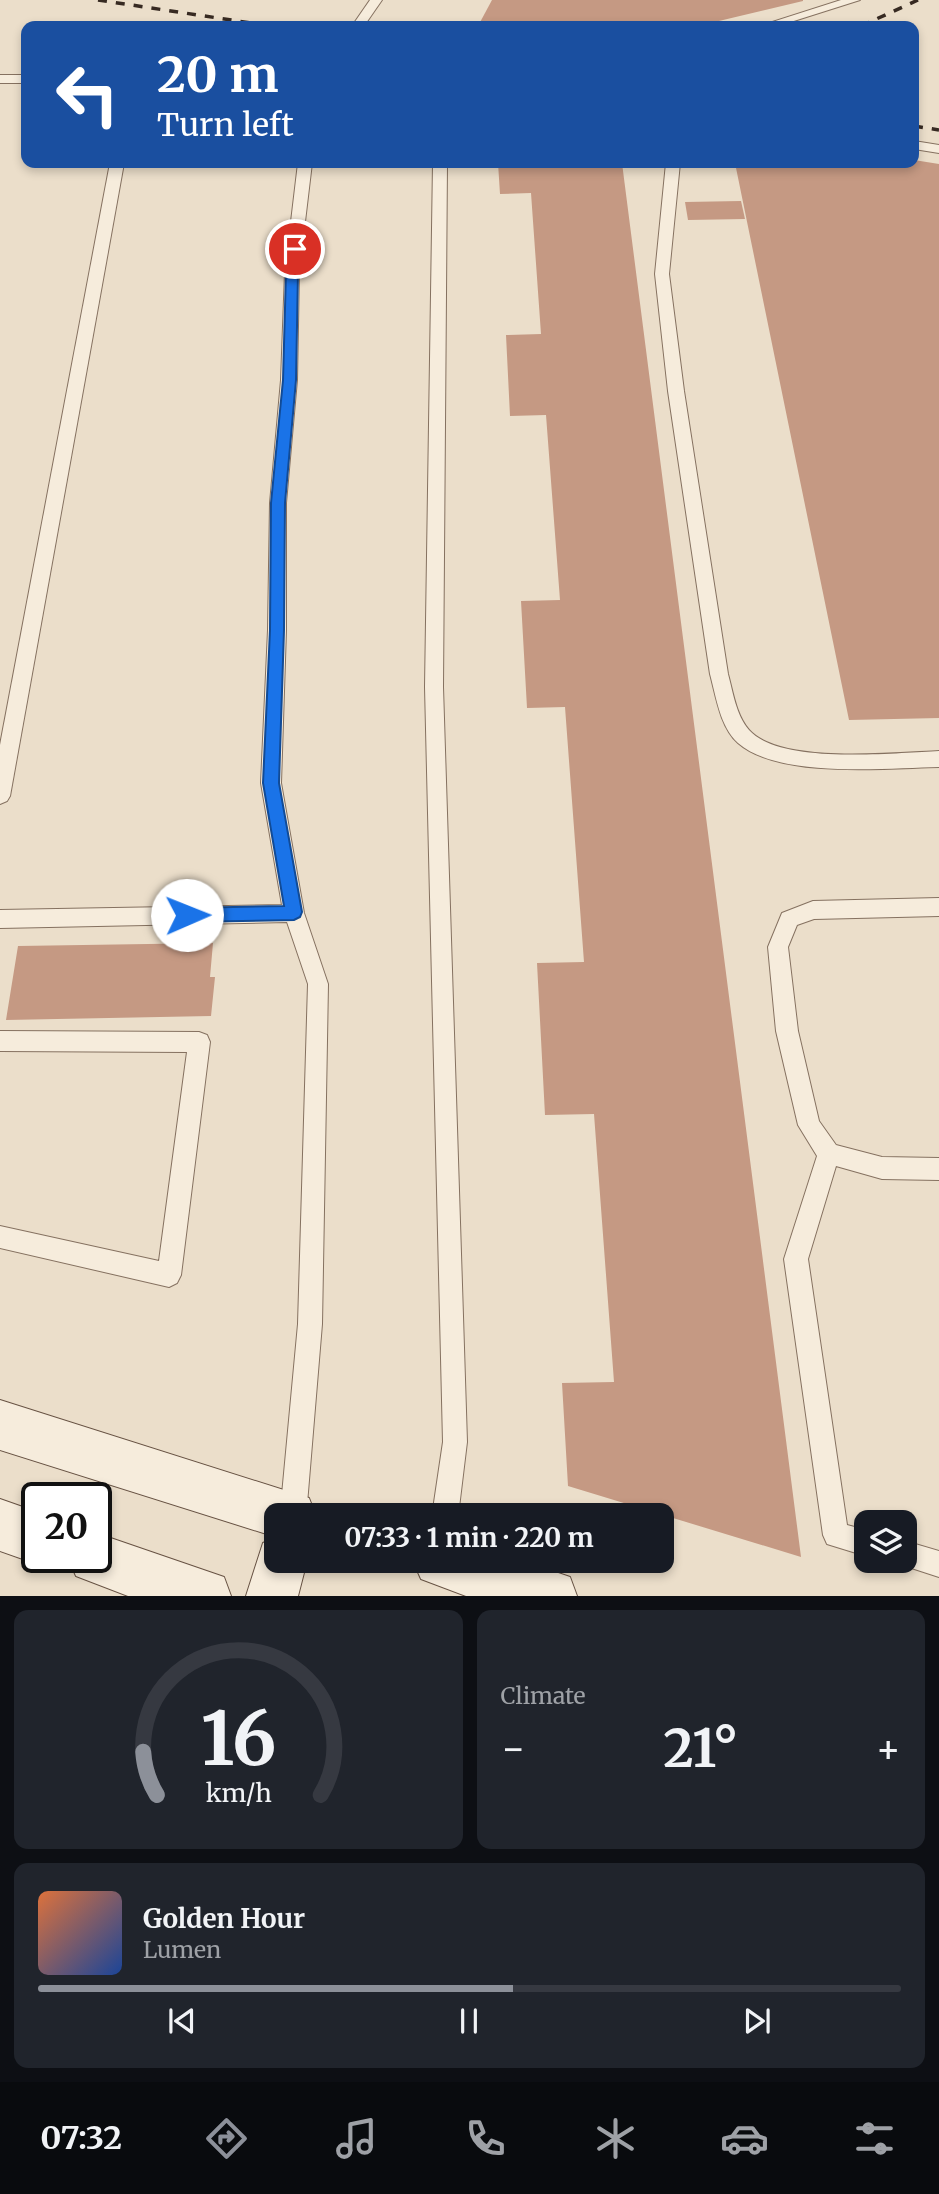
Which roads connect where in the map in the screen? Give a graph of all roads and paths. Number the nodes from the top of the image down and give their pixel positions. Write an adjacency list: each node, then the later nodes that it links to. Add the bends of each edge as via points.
1 (376, 0): 3 (lane)
2 (854, 0): 4 (lane)
3 (361, 21)
4 (783, 21)
5 (0, 79): 6 (lane)
6 (21, 79)
7 (919, 146): 8 (lane)
8 (939, 149)
9 (116, 168): 14 (lane)
10 (304, 168): 16 (lane, via 292,272 289,380 278,503 271,783)
11 (440, 168): 24 (lane, via 434,687 455,1443)
12 (673, 168): 13 (lane, via 662,274 717,660 730,713 743,736 758,748 787,757)
13 (939, 759)
14 (0, 796)
15 (939, 907): 19 (lane, via 813,910 789,919 778,947 787,1031 809,1125)
16 (294, 912): 17 (lane); 23 (lane, via 318,984 310,1324)
17 (0, 919)
18 (0, 1041): 21 (lane, via 199,1042 169,1275)
19 (829, 1154): 20 (lane, via 881,1168); 26 (lane, via 796,1259 836,1535)
20 (939, 1169)
21 (0, 1237)
22 (0, 1425): 25 (main road)
23 (293, 1503)
24 (447, 1503)
25 (264, 1507)
26 (854, 1540)
27 (917, 1558): 29 (lane)
28 (112, 1564): 32 (main road)
29 (939, 1564)
30 (278, 1573): 33 (main road)
31 (479, 1573): 34 (main road)
32 (205, 1595)
33 (272, 1595)
34 (551, 1595)

